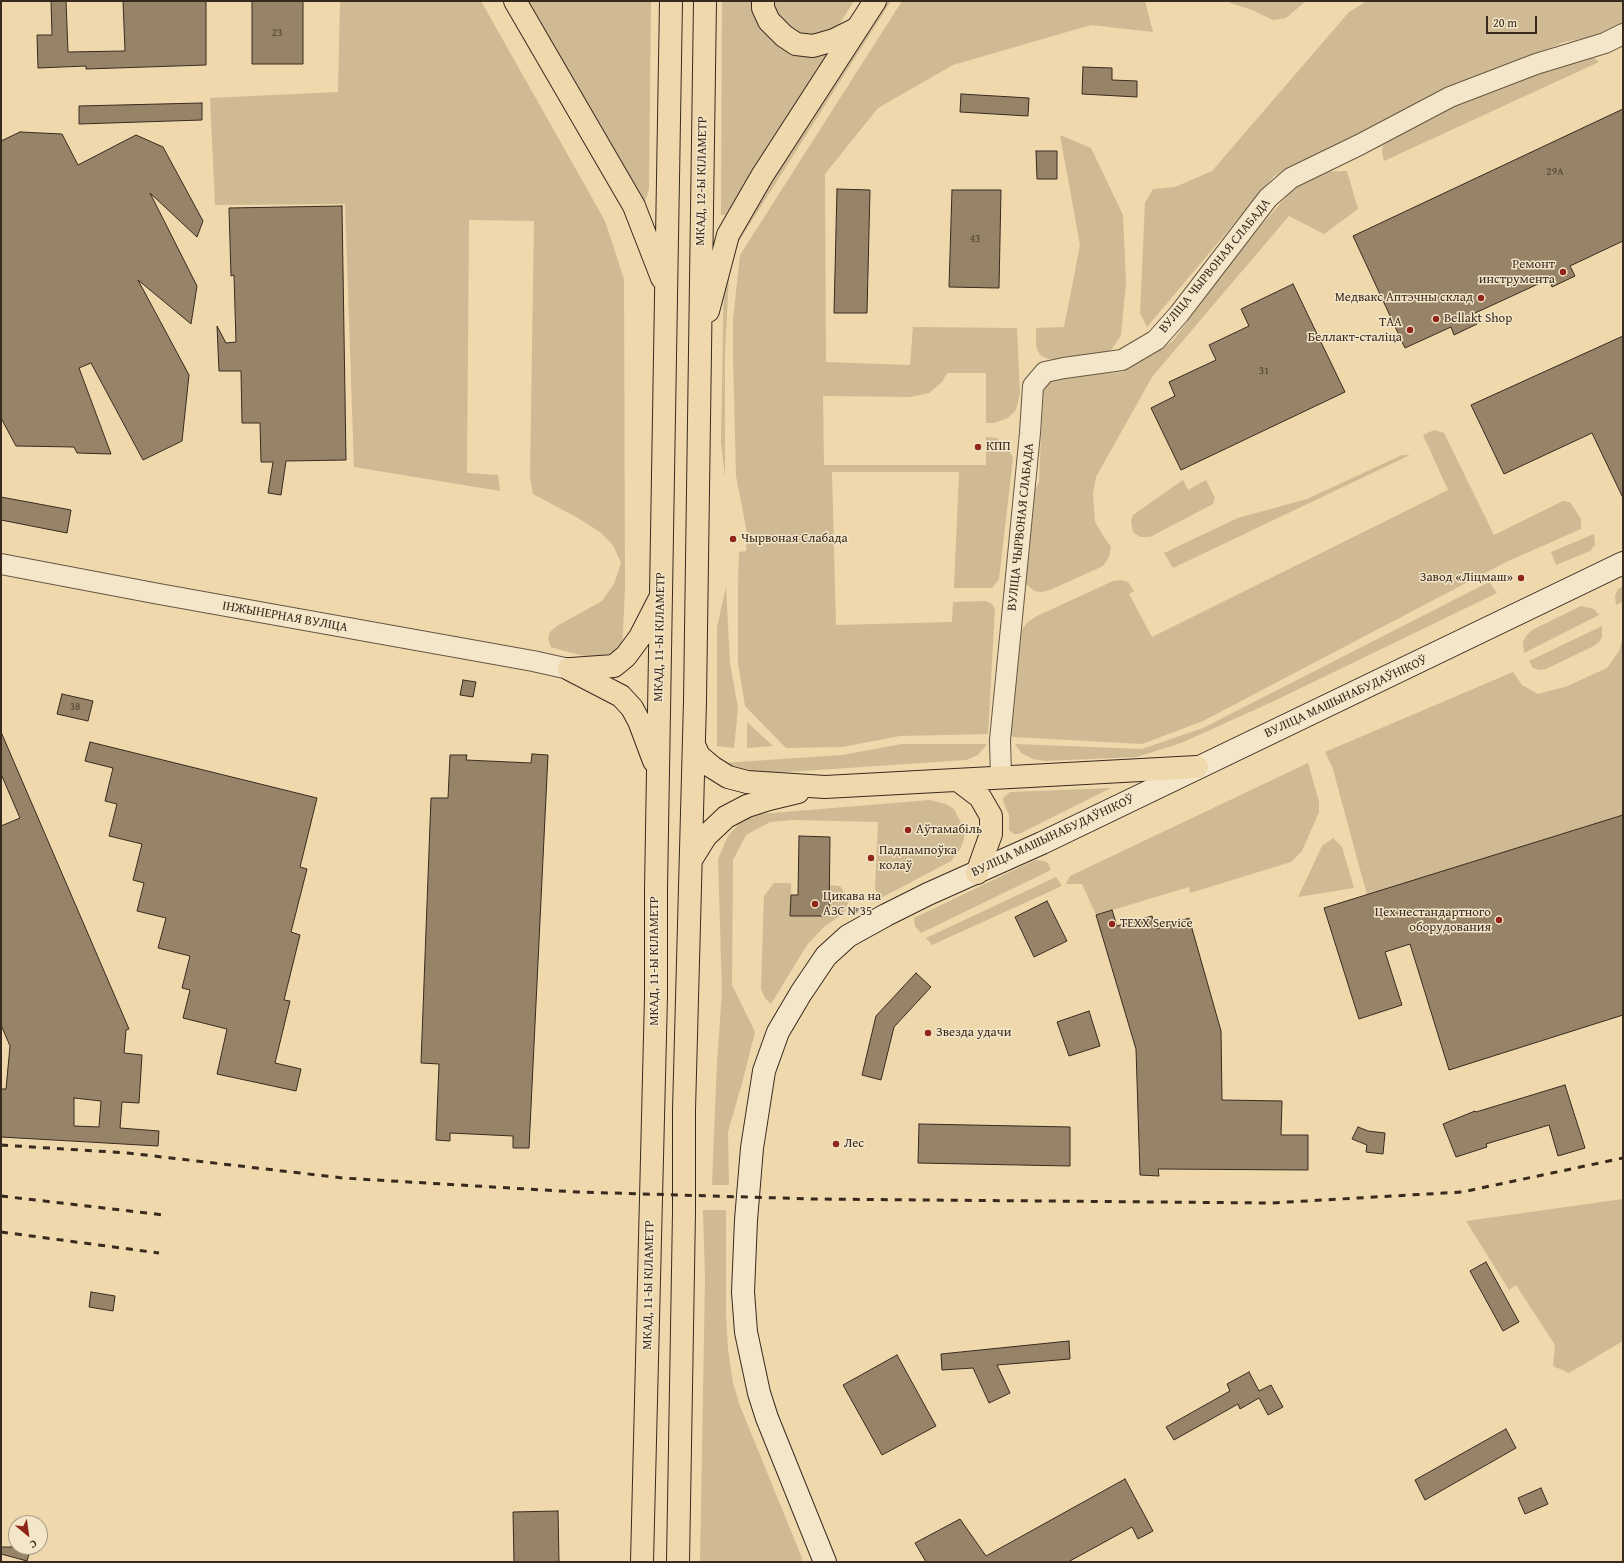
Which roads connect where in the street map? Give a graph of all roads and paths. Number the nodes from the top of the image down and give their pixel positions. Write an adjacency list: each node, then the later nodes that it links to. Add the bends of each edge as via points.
1 (515, 1): 8 (highway, via 634,206)
2 (671, 1): 8 (highway)
3 (705, 1): 9 (highway, МКАД, 12-Ы КІЛАМЕТР)
4 (763, 1): 6 (highway, via 763,8 769,21 796,44 813,46 834,40)
5 (875, 1): 6 (highway)
6 (856, 29): 9 (highway, via 762,176 728,235)
7 (1623, 34): 17 (street, ВУЛІЦА ЧЫРВОНАЯ СЛАБАДА, via 1605,43 1536,64 1450,98 1291,178 1268,198 1156,340 1122,360 1044,372 1033,386 1000,740)
8 (666, 290): 12 (highway, МКАД, 11-Ы КІЛАМЕТР)
9 (699, 353): 14 (highway)
10 (1623, 563): 15 (main road, ВУЛІЦА МАШЫНАБУДАЎНІКОЎ)
11 (1, 564): 13 (street, ІНЖЫНЕРНАЯ ВУЛІЦА)
12 (661, 598): 13 (highway, via 640,637 626,656 614,666); 16 (highway, МКАД, 11-Ы КІЛАМЕТР)
13 (569, 669): 16 (highway, via 621,696 632,708)
14 (694, 745): 19 (highway, via 699,756 728,777 747,782); 20 (highway)
15 (1197, 767): 17 (highway); 21 (main road, ВУЛІЦА МАШЫНАБУДАЎНІКОЎ)
16 (658, 770): 22 (highway, МКАД, 11-Ы КІЛАМЕТР, via 655,1043)
17 (1001, 777): 18 (highway)
18 (959, 781): 19 (highway); 21 (highway, via 980,797 991,816 991,834)
19 (825, 787): 20 (highway, via 769,799 747,806 726,817 706,836)
20 (691, 860): 23 (highway, via 684,1110)
21 (977, 872): 24 (main road, ВУЛІЦА МАШЫНАБУДАЎНІКОЎ, via 928,894 848,936 826,956 778,1032 764,1071 752,1148 746,1220 743,1292 746,1332 767,1418)
22 (642, 1562)
23 (678, 1562)
24 (824, 1562)

